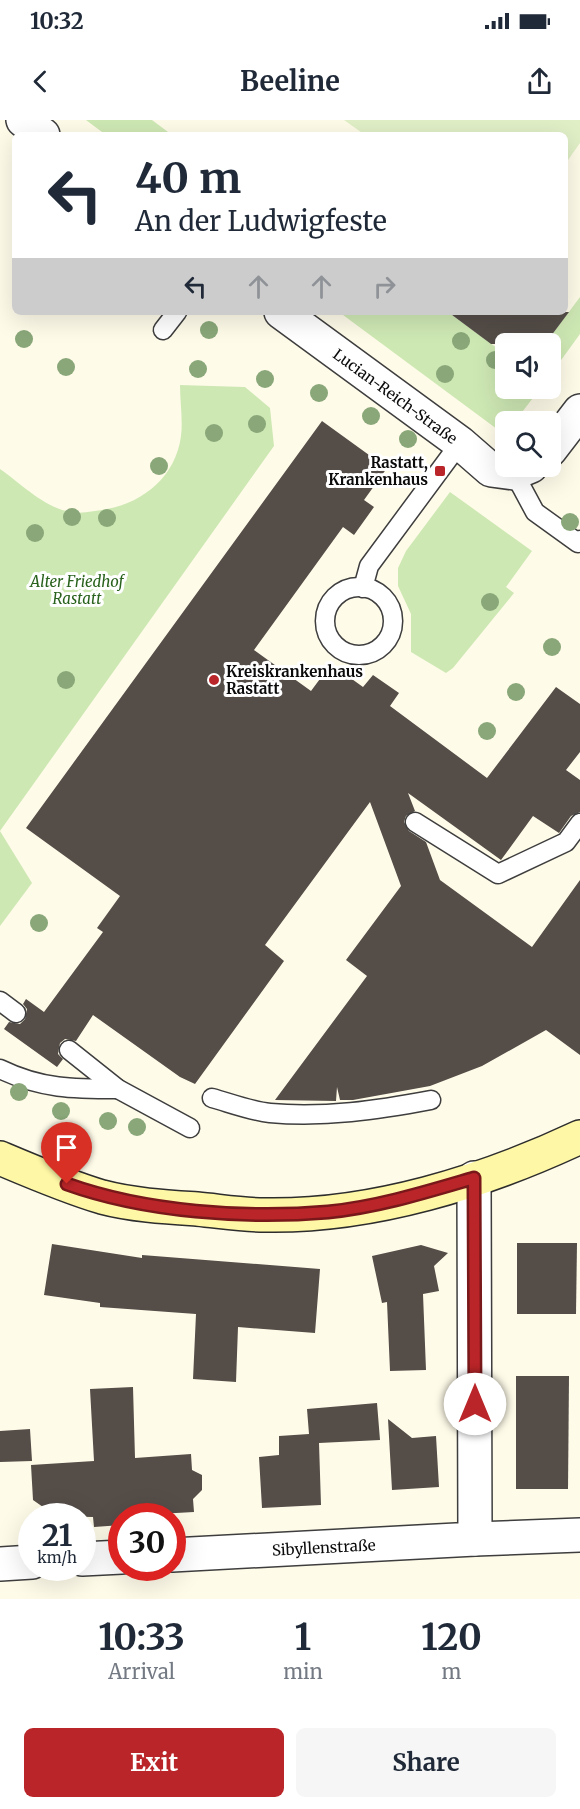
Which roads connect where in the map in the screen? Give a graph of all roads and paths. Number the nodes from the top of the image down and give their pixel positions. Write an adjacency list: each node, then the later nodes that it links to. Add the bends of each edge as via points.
1 (23, 120): 2 (street)
2 (39, 132)
3 (175, 315): 5 (lane)
4 (285, 315): 8 (street, Lucian-Reich-Straße)
5 (163, 330)
6 (580, 411): 7 (street)
7 (561, 436)
8 (460, 443): 9 (street, Lucian-Reich-Straße); 12 (lane, via 369,566)
9 (495, 470)
10 (524, 477): 11 (lane, via 535,512 578,543)
11 (580, 540)
12 (363, 588)
13 (415, 822): 14 (lane, via 498,874 566,842)
14 (580, 823)
15 (0, 1001): 16 (lane)
16 (16, 1013)
17 (69, 1050): 19 (lane)
18 (0, 1069): 19 (lane, via 39,1085)
19 (118, 1089): 22 (lane)
20 (212, 1098): 21 (lane, via 268,1113 324,1114 380,1110)
21 (431, 1100)
22 (190, 1128)
23 (580, 1137): 25 (street, via 542,1155)
24 (0, 1158): 25 (street, via 103,1197 265,1215 330,1212 398,1200)
25 (474, 1178): 27 (street)
26 (580, 1535): 27 (street, Sibyllenstraße)
27 (475, 1539): 28 (street, Sibyllenstraße)
28 (186, 1554)
29 (18, 1563): 30 (street)
30 (0, 1564)

